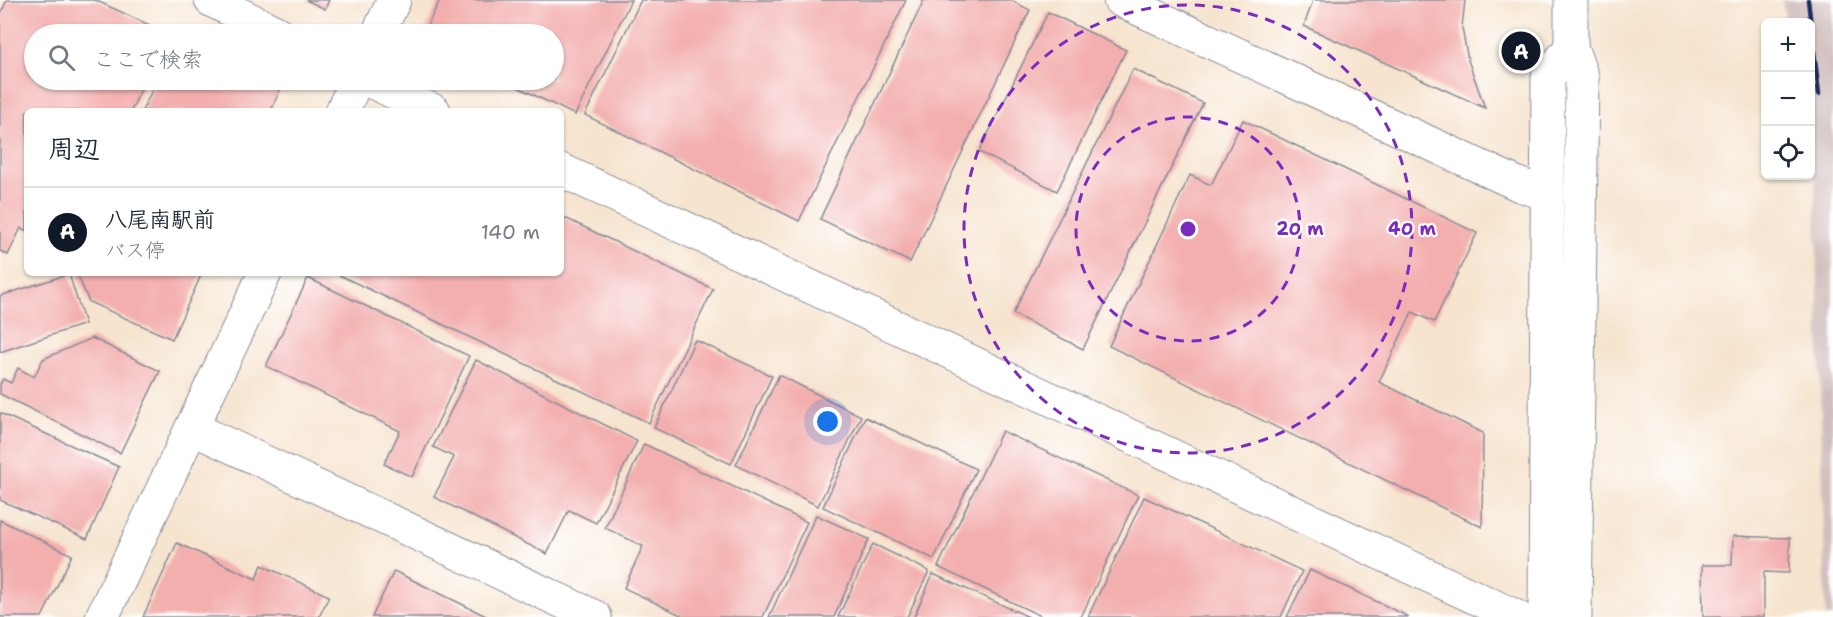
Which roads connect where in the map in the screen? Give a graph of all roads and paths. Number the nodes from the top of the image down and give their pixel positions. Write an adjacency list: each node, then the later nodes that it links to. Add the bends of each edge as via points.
1 (211, 0): 5 (street)
2 (394, 0): 6 (street)
3 (1120, 0): 13 (street)
4 (1571, 0): 7 (street)
5 (259, 24)
6 (383, 24)
7 (1571, 47): 13 (street, via 1548,77); 20 (street, via 1582,77)
8 (352, 90): 10 (street)
9 (389, 90): 11 (street)
10 (343, 108)
11 (428, 108)
12 (564, 171): 18 (street)
13 (1547, 194): 19 (street)
14 (264, 276): 15 (street)
15 (192, 428): 16 (street); 17 (street)
16 (102, 617)
17 (595, 617)
18 (1517, 617)
19 (1543, 617): 20 (street)
20 (1575, 617)

